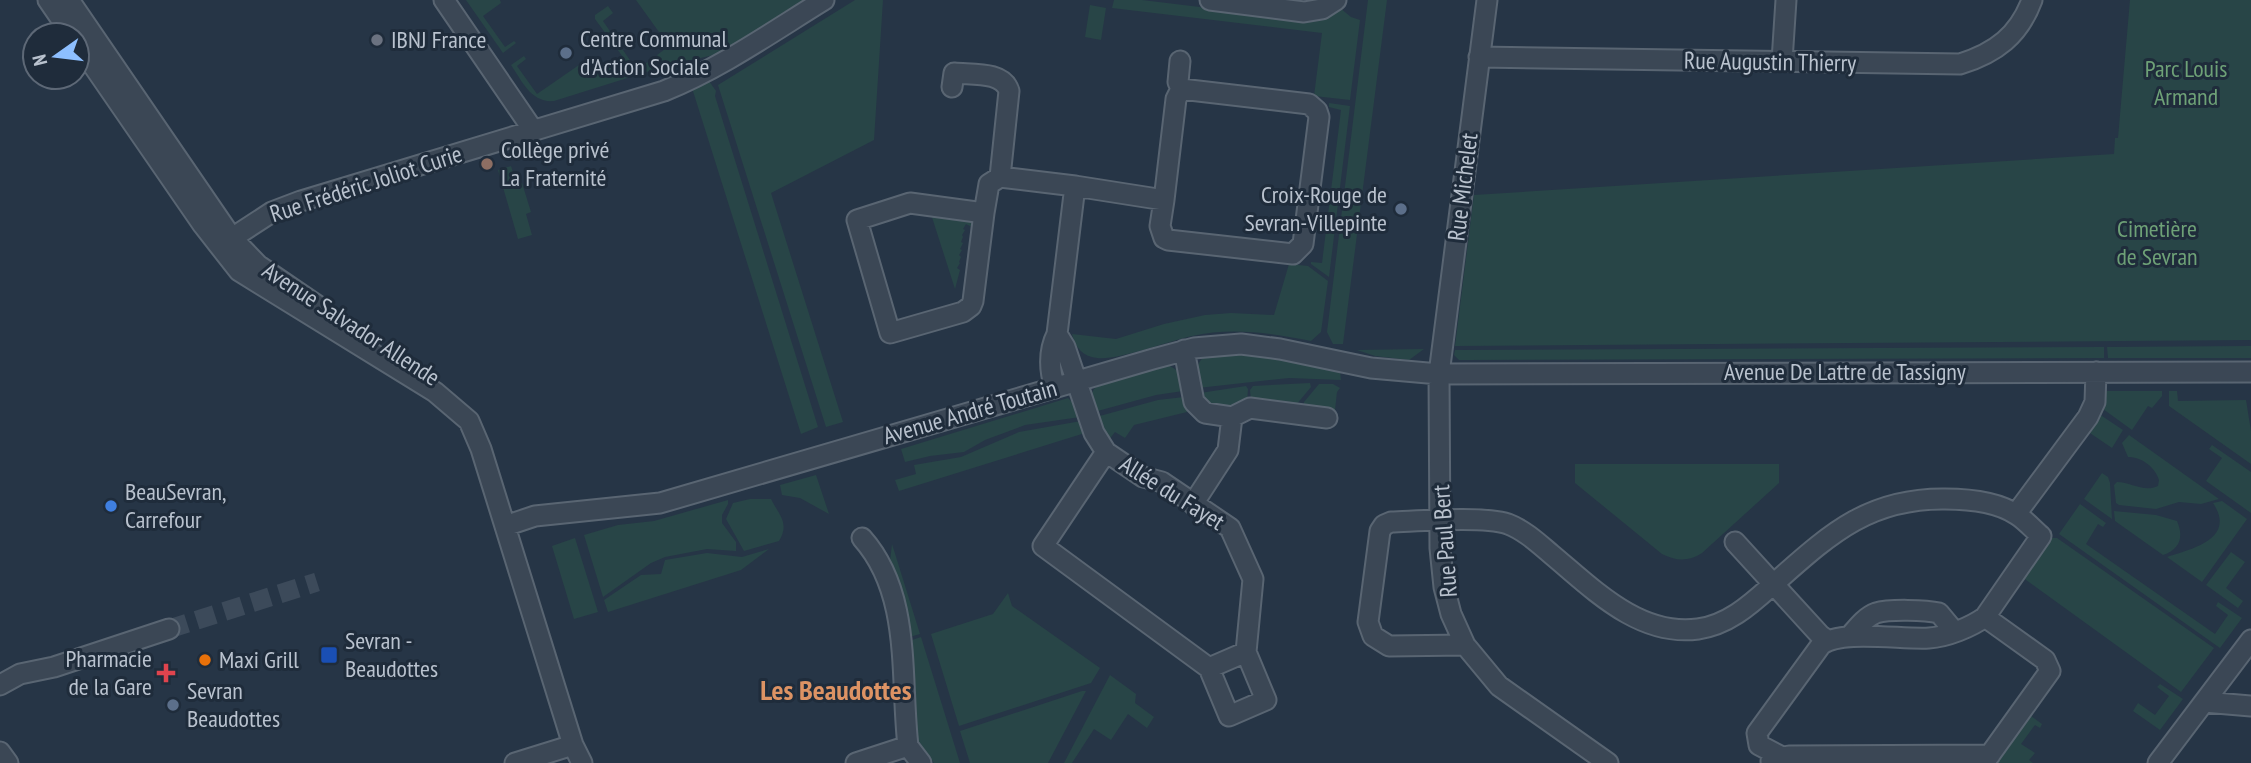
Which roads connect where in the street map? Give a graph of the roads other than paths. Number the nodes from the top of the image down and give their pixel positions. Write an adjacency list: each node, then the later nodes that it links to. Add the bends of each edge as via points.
1 (48, 0): 10 (street)
2 (69, 0): 22 (street, Avenue Salvador Allende)
3 (444, 0): 17 (street)
4 (824, 0): 17 (street, Rue Frédéric Joliot Curie, via 689,81)
5 (1210, 0): 6 (street, via 1304,12 1322,9)
6 (1336, 0)
7 (1487, 0): 11 (street, Rue Michelet)
8 (1786, 0): 14 (street)
9 (2032, 0): 14 (street, Rue Augustin Thierry, via 2024,20 2003,44 1960,64)
10 (62, 21)
11 (1479, 57): 14 (street, Rue Augustin Thierry); 27 (street, Rue Michelet)
12 (91, 61): 22 (street, Avenue Salvador Allende)
13 (1180, 61): 16 (street)
14 (1782, 61)
15 (953, 73): 18 (street, via 997,77 1007,85)
16 (1181, 89): 20 (street); 20 (street, via 1313,106 1319,117 1303,244 1287,254 1168,240 1160,230)
17 (533, 130): 22 (street, Rue Frédéric Joliot Curie, via 301,201 272,212)
18 (1000, 177): 19 (street); 21 (street, via 989,184)
19 (1075, 186): 20 (street); 23 (street)
20 (1164, 200)
21 (984, 213): 21 (street, via 971,306 890,333 857,220 910,203)
22 (226, 242): 36 (street, Avenue Salvador Allende, via 447,387 480,423 490,446 492,483)
23 (1057, 334): 28 (street, Allée du Fayet); 29 (street, via 1049,371)
24 (1184, 350): 27 (street, Avenue André Toutain, via 1261,345 1371,368); 28 (street, Avenue André Toutain); 30 (street, via 1191,393 1199,408)
25 (2096, 372): 26 (street, Avenue De Lattre de Tassigny); 27 (street, Avenue De Lattre de Tassigny); 34 (street, via 2095,402 2088,417)
26 (2251, 372)
27 (1439, 374): 35 (street, Rue Paul Bert)
28 (1076, 382): 29 (street, Avenue André Toutain); 32 (street, Allée du Fayet, via 1094,433)
29 (1055, 388): 36 (street, Avenue André Toutain, via 660,503 536,516)
30 (1233, 417): 31 (street, via 1250,408); 33 (street, via 1228,450)
31 (1327, 418)
32 (1106, 452): 33 (street, Allée du Fayet, via 1143,477 1162,481); 48 (street, via 1043,546)
33 (1193, 504): 47 (street, Allée du Fayet, via 1230,528 1253,579)
34 (2016, 514): 39 (street, via 1961,499 1891,504 1841,528); 40 (street, via 2041,536)
35 (1440, 521): 39 (street, via 1508,524 1613,604 1649,624 1672,629 1699,629 1722,622); 46 (street, Rue Paul Bert, via 1444,587); 46 (street, via 1384,525 1368,622 1373,636 1389,646)
36 (505, 526): 52 (street, Avenue Salvador Allende)
37 (862, 538): 53 (street, via 885,572 898,618)
38 (1735, 542): 39 (street)
39 (1774, 584): 44 (street)
40 (1985, 617): 42 (street); 56 (street, via 2045,660 2050,671)
41 (169, 629): 49 (street, via 20,674)
42 (1954, 631): 43 (street, via 1932,638); 43 (street, via 1939,613 1888,612 1875,613)
43 (1850, 636): 44 (street)
44 (1827, 640): 57 (street, via 1757,733 1759,745)
45 (2251, 640): 50 (street)
46 (1465, 645): 63 (street, Rue Paul Bert, via 1499,685)
47 (1246, 652): 48 (street); 48 (street, Allée du Fayet, via 1266,700 1229,716)
48 (1209, 668)
49 (0, 685)
50 (2204, 702): 51 (street); 64 (street)
51 (2251, 706)
52 (573, 745): 59 (street); 60 (street, Avenue Salvador Allende)
53 (908, 746): 61 (street); 62 (street)
54 (0, 752): 58 (street)
55 (1943, 759): 56 (street); 57 (street)
56 (1987, 759)
57 (1774, 760)
58 (8, 763)
59 (515, 763)
60 (582, 763)
61 (856, 763)
62 (921, 763)
63 (1608, 763)
64 (2158, 763)

